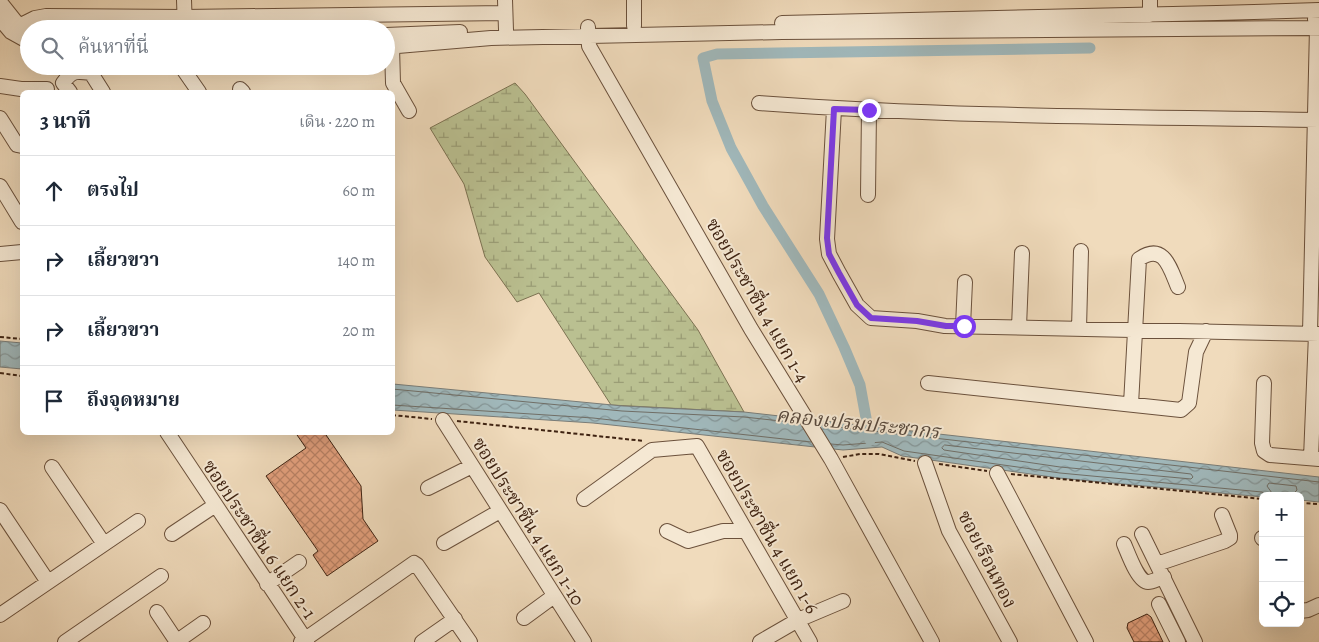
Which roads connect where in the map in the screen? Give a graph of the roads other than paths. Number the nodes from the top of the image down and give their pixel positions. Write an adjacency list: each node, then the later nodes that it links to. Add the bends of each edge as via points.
1 (184, 0): 13 (street)
2 (634, 0): 17 (street)
3 (1150, 0): 9 (street)
4 (0, 2): 16 (street)
5 (1237, 6): 6 (street); 9 (street)
6 (1315, 6): 18 (street)
7 (505, 7): 8 (street); 19 (street)
8 (391, 15): 14 (street); 15 (street)
9 (1150, 15): 17 (street)
10 (0, 19): 21 (street)
11 (33, 20): 12 (street, via 46,16)
12 (125, 20)
13 (185, 20)
14 (262, 20)
15 (391, 20)
16 (20, 25)
17 (634, 26): 20 (street)
18 (1318, 28): 20 (street); 38 (street)
19 (506, 30): 20 (street); 22 (street)
20 (588, 31): 23 (street); 104 (street, ซอยประชาชื่น 4 แยก 1-4, via 590,46 751,329 831,459)
21 (20, 37)
22 (395, 40)
23 (395, 41)
24 (68, 75): 30 (street, via 63,83)
25 (92, 75): 31 (street)
26 (187, 75): 32 (street)
27 (392, 75): 36 (street, via 393,83)
28 (0, 86): 29 (street)
29 (47, 89)
30 (68, 90)
31 (103, 90)
32 (198, 90)
33 (760, 103): 34 (street)
34 (834, 109): 35 (street); 49 (street, via 827,238 829,254 857,305 871,318)
35 (869, 110): 38 (street); 41 (street)
36 (409, 111)
37 (0, 118): 39 (street)
38 (1317, 120): 54 (street)
39 (20, 146)
40 (3, 194): 42 (street)
41 (868, 194)
42 (20, 219)
43 (1081, 251): 51 (street)
44 (20, 252): 46 (street)
45 (1022, 253): 50 (street)
46 (0, 254)
47 (966, 282): 49 (street)
48 (1178, 287): 52 (street, via 1165,258 1152,253 1139,259)
49 (964, 326): 50 (street)
50 (1019, 327): 51 (street)
51 (1080, 328): 52 (street)
52 (1136, 330): 53 (street); 57 (street)
53 (1206, 331): 54 (street); 57 (street, via 1196,352 1189,402 1185,407 1181,410)
54 (1315, 334): 60 (street)
55 (928, 382): 57 (street)
56 (1264, 383): 60 (street, via 1264,451 1270,455)
57 (1131, 404)
58 (443, 420): 62 (street, ซอยประชาชื่น 4 แยก 1-10)
59 (168, 435): 67 (street, ซอยประชาชื่น 6 แยก 2-1)
60 (1315, 458)
61 (925, 462): 105 (street, ซอยเรือนทอง, via 949,531)
62 (472, 466): 65 (street); 69 (street, ซอยประชาชื่น 4 แยก 1-10)
63 (52, 467): 76 (street)
64 (997, 472): 106 (street)
65 (428, 488)
66 (584, 499): 73 (street, ซอยประชาชื่น 4 แยก 1-6, via 652,450 697,446)
67 (214, 506): 74 (street); 84 (street, ซอยประชาชื่น 6 แยก 2-1)
68 (0, 510): 83 (street)
69 (500, 511): 77 (street); 85 (street, ซอยประชาชื่น 4 แยก 1-10)
70 (1222, 515): 80 (street, via 1230,538)
71 (138, 521): 76 (street)
72 (667, 531): 73 (street, via 688,541 722,530)
73 (746, 532): 94 (street, ซอยประชาชื่น 4 แยก 1-6)
74 (172, 534)
75 (1142, 534): 80 (street)
76 (104, 544): 83 (street)
77 (444, 544)
78 (1124, 544): 82 (street, via 1144,581)
79 (299, 562): 84 (street)
80 (1157, 564): 82 (street)
81 (161, 576): 97 (street)
82 (1164, 576): 108 (street)
83 (48, 582): 91 (street)
84 (268, 584): 96 (street, ซอยประชาชื่น 6 แยก 2-1)
85 (554, 596): 92 (street); 101 (street, ซอยประชาชื่น 4 แยก 1-10)
86 (843, 601): 94 (street)
87 (1160, 604): 107 (street)
88 (1319, 605): 89 (street)
89 (1304, 611)
90 (157, 612): 98 (street)
91 (0, 615)
92 (524, 618)
93 (454, 619): 96 (street, via 414,563); 99 (street); 100 (street)
94 (798, 620): 102 (street); 103 (street, ซอยประชาชื่น 4 แยก 1-6)
95 (203, 623): 98 (street)
96 (304, 641)
97 (65, 642)
98 (177, 642)
99 (422, 642)
100 (470, 642)
101 (584, 642)
102 (760, 642)
103 (810, 642)
104 (932, 642)
105 (1010, 642)
106 (1086, 642)
107 (1178, 642)
108 (1195, 642)

